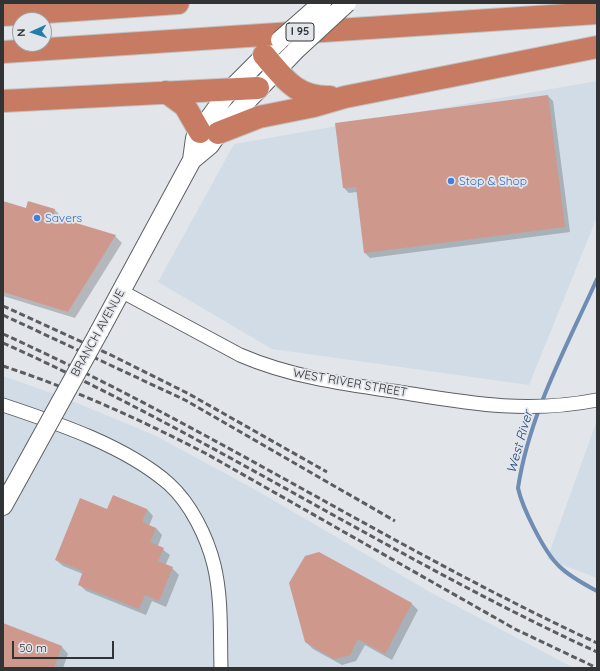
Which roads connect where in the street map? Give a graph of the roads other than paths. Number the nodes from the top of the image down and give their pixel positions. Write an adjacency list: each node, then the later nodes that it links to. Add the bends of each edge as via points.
1 (178, 3): 5 (highway)
2 (322, 3): 8 (main road, BRANCH AVENUE, bridge, via 280,40)
3 (347, 3): 8 (main road, BRANCH AVENUE, bridge, via 295,51)
4 (597, 13): 7 (highway, I 95)
5 (3, 15)
6 (597, 47): 12 (highway)
7 (3, 52)
8 (270, 62): 9 (main road, BRANCH AVENUE); 10 (main road, BRANCH AVENUE); 12 (highway, via 300,92 316,97)
9 (258, 88): 10 (highway); 14 (main road, BRANCH AVENUE)
10 (230, 90): 11 (highway); 14 (main road, BRANCH AVENUE)
11 (166, 92): 13 (highway); 14 (highway, via 188,109)
12 (345, 97): 14 (highway, via 259,117)
13 (3, 101)
14 (209, 132): 15 (main road, BRANCH AVENUE, via 210,145 192,160)
15 (121, 291): 16 (street, WEST RIVER STREET, via 221,347 285,372 331,382 484,405 550,407); 18 (main road, BRANCH AVENUE, bridge)
16 (597, 400)
17 (3, 405): 19 (street, via 92,438 147,467 170,485 192,513 208,544 214,564 218,585)
18 (3, 506)
19 (221, 668)

